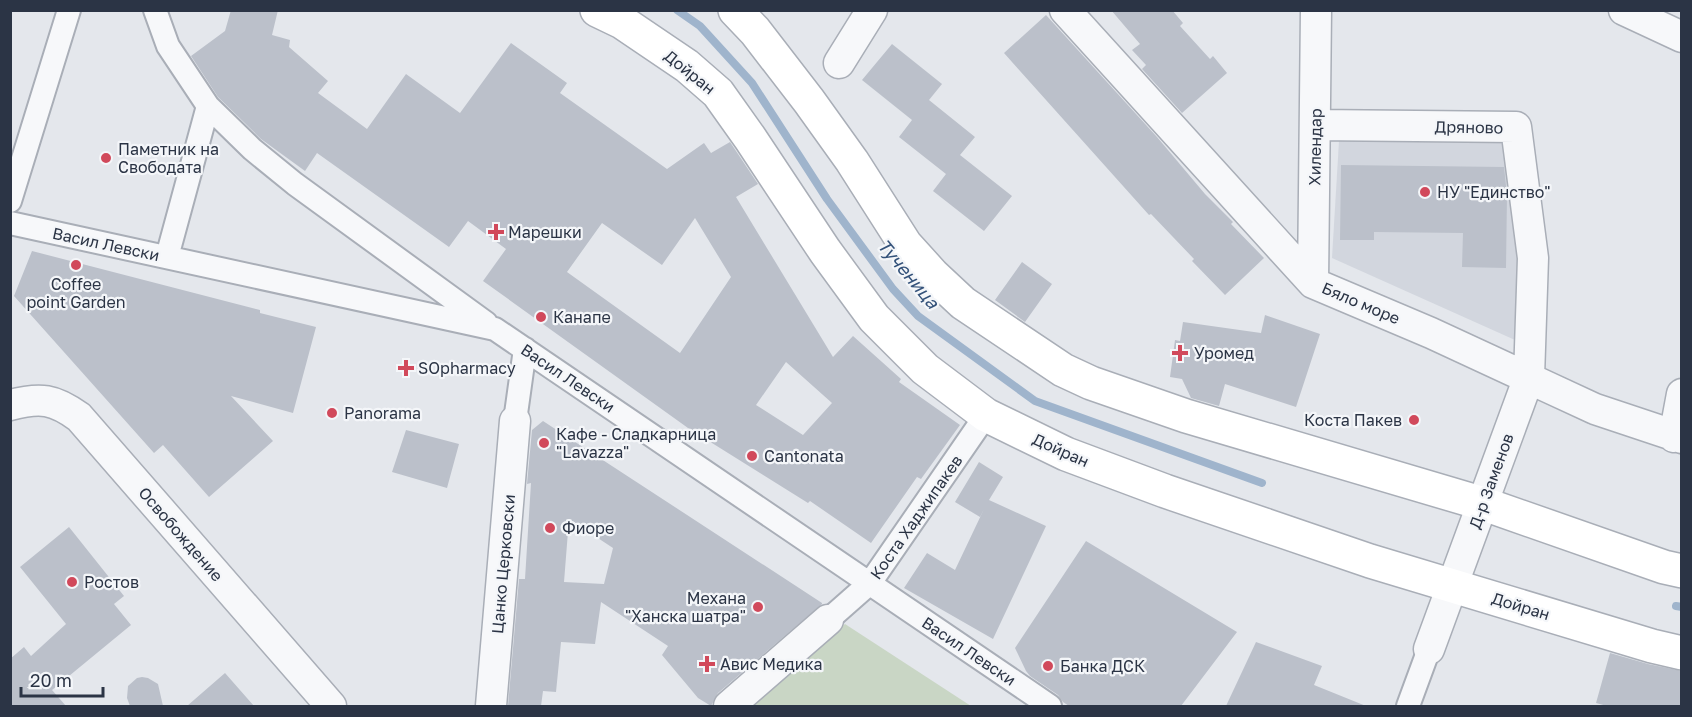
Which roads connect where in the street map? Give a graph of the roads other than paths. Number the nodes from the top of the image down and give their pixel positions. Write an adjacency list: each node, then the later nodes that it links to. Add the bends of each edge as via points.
1 (69, 10): 13 (street)
2 (154, 10): 11 (street, via 168,46)
3 (597, 10): 22 (main road, Дойран, via 622,22 687,66 717,93 874,318 926,369)
4 (735, 10): 25 (main road, via 846,152 905,244 963,303 1023,344 1091,383 1186,416)
5 (872, 10): 10 (street)
6 (1065, 10): 16 (street, Бяло море)
7 (1316, 10): 12 (street, Хилендар)
8 (1624, 10): 9 (street)
9 (1682, 37)
10 (838, 63)
11 (208, 106): 15 (street); 17 (street, via 295,184)
12 (1316, 125): 16 (street, Хилендар); 19 (street, Дряново, via 1516,127 1533,258)
13 (10, 201)
14 (10, 223): 15 (street, Васил Левски)
15 (167, 257): 17 (street, Васил Левски)
16 (1313, 283): 19 (street, Бяло море)
17 (495, 329): 18 (street, Васил Левски)
18 (525, 349): 23 (street); 27 (street, Васил Левски)
19 (1529, 377): 24 (street, Бяло море, via 1595,409); 25 (street, Д-р Заменов)
20 (1682, 394): 24 (street)
21 (10, 405): 32 (street, Освобождение, via 42,399 61,404 79,417)
22 (986, 415): 27 (street, Коста Хаджипакев); 28 (main road, Дойран, via 1066,454 1165,491)
23 (515, 421): 33 (street, Цанко Церковски)
24 (1678, 437)
25 (1484, 504): 26 (main road); 28 (street, Д-р Заменов)
26 (1682, 571)
27 (870, 583): 29 (street, Коста Хаджипакев); 35 (street, Васил Левски)
28 (1453, 585): 30 (street, Д-р Заменов); 31 (main road, Дойран)
29 (828, 620): 34 (street, Коста Хаджипакев)
30 (1429, 649): 36 (street)
31 (1682, 653)
32 (331, 706)
33 (491, 706)
34 (729, 706)
35 (1050, 706)
36 (1408, 706)

